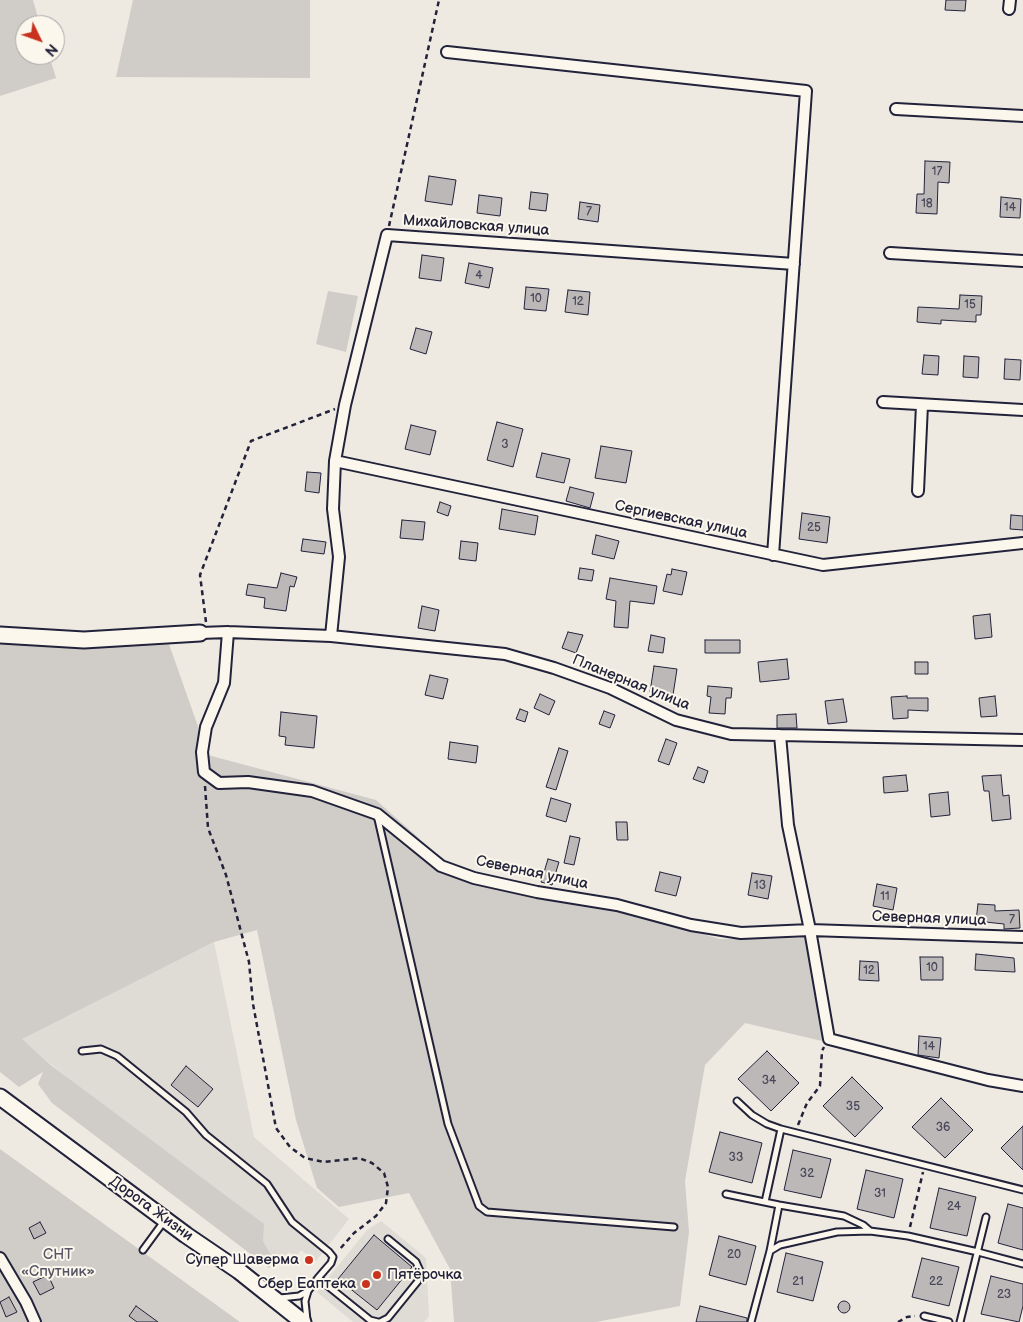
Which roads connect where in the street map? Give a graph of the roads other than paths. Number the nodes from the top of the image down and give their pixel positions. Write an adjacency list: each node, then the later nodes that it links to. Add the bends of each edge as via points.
1 (447, 52): 6 (street, via 806,91)
2 (896, 109): 3 (street)
3 (1023, 116)
4 (890, 253): 5 (street)
5 (1023, 261)
6 (794, 264): 10 (street, Михайловская улица, via 387,235 345,405); 13 (street)
7 (883, 402): 8 (street)
8 (922, 404): 9 (street); 11 (street)
9 (1023, 410)
10 (335, 461): 13 (street, Сергиевская улица); 17 (street, Михайловская улица, via 333,508 339,557)
11 (918, 491)
12 (1023, 543): 13 (street, Сергиевская улица, via 822,565)
13 (773, 555)
14 (228, 632): 15 (street, Планерная улица); 17 (street, Планерная улица); 20 (street, Северная улица, via 224,683 206,727 202,752 204,772 219,783 248,782 312,791)
15 (204, 633): 16 (main road, via 84,640)
16 (0, 635)
17 (331, 636): 18 (street, Планерная улица, via 505,654 610,688 676,720 732,734)
18 (780, 735): 19 (street, Планерная улица); 21 (street, via 788,825)
19 (1023, 740)
20 (377, 814): 21 (street, Северная улица, via 441,866 474,878 732,932); 34 (lane, via 448,1124 479,1206 487,1212)
21 (810, 930): 22 (street, Северная улица); 24 (street, via 829,1039)
22 (1023, 937)
23 (82, 1051): 42 (lane, via 101,1049 117,1056 267,1184 292,1222 332,1257)
24 (1023, 1086)
25 (0, 1096): 33 (main road, Дорога Жизни)
26 (737, 1100): 27 (lane, via 752,1115)
27 (781, 1129): 28 (lane); 30 (lane)
28 (1023, 1190)
29 (726, 1194): 30 (lane)
30 (765, 1202): 31 (lane)
31 (779, 1205): 35 (lane, via 844,1216); 38 (lane)
32 (986, 1217): 39 (lane)
33 (166, 1220): 37 (lane); 44 (main road, Дорога Жизни)
34 (674, 1227)
35 (870, 1231): 38 (lane, via 837,1232 780,1245); 39 (lane)
36 (388, 1239): 49 (lane, via 416,1262 420,1271 418,1281 388,1318)
37 (143, 1250)
38 (770, 1251): 50 (lane)
39 (978, 1252): 41 (lane); 52 (lane)
40 (0, 1258): 46 (street)
41 (1023, 1264)
42 (318, 1278): 43 (lane); 49 (lane, via 370,1320)
43 (308, 1291): 44 (lane, via 290,1298); 48 (lane)
44 (272, 1297): 47 (main road, Дорога Жизни)
45 (924, 1316): 51 (lane)
46 (35, 1322)
47 (303, 1322)
48 (308, 1322)
49 (379, 1322)
50 (751, 1322)
51 (949, 1322)
52 (960, 1322)

